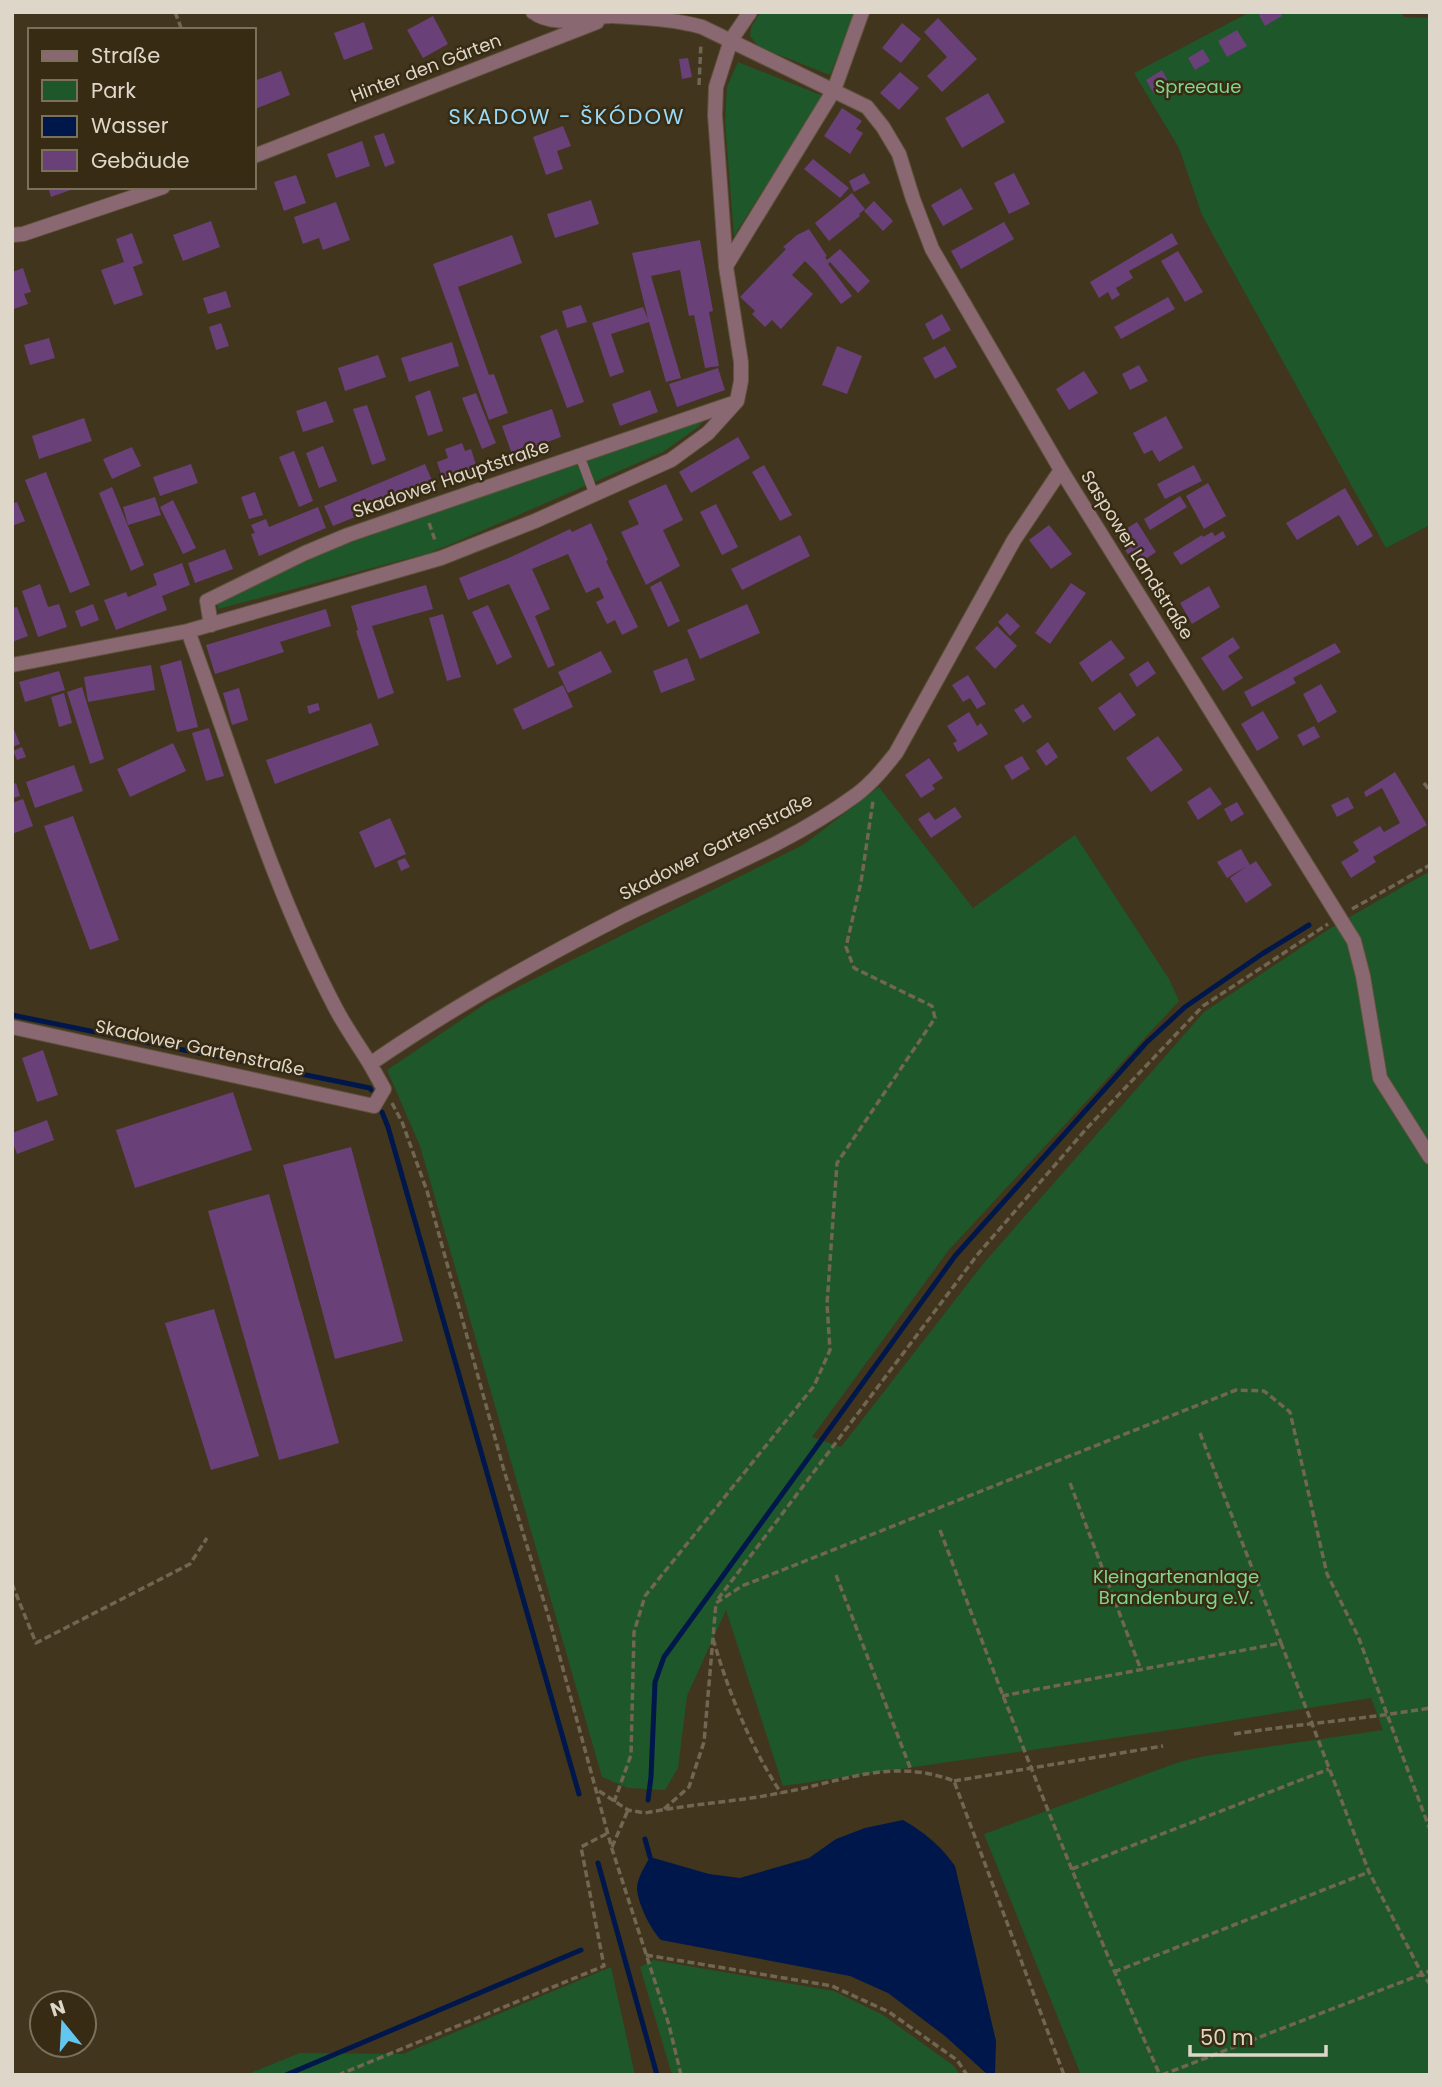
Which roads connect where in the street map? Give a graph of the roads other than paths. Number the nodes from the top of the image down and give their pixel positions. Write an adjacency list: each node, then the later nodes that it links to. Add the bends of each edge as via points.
1 (533, 12): 4 (street, Saspower Landstraße, via 556,20)
2 (750, 12): 5 (street)
3 (862, 12): 6 (street)
4 (612, 16): 5 (street, Saspower Landstraße, via 684,22); 7 (street, Hinter den Gärten)
5 (732, 40): 6 (street, Saspower Landstraße); 10 (street, via 716,87 715,115)
6 (834, 90): 10 (street); 13 (street, Saspower Landstraße, via 867,107 894,145 932,248)
7 (256, 155)
8 (157, 189): 9 (street)
9 (12, 235)
10 (726, 267): 11 (street, via 741,362)
11 (737, 401): 12 (street, Skadower Hauptstraße); 14 (street, via 708,433 671,460)
12 (579, 454): 14 (lane); 15 (street, Skadower Hauptstraße, via 304,553 208,601)
13 (1061, 470): 19 (street, Skadower Gartenstraße, via 1014,540 896,753 856,794 794,833 487,988); 20 (street, Saspower Landstraße, via 1354,941 1380,1078)
14 (594, 494): 15 (street, via 441,558)
15 (211, 625): 16 (street)
16 (188, 631): 17 (street); 19 (street, via 287,906 337,1011)
17 (12, 665)
18 (12, 1027): 19 (street, Skadower Gartenstraße, via 374,1106 384,1089)
19 (370, 1064)
20 (1430, 1157)

